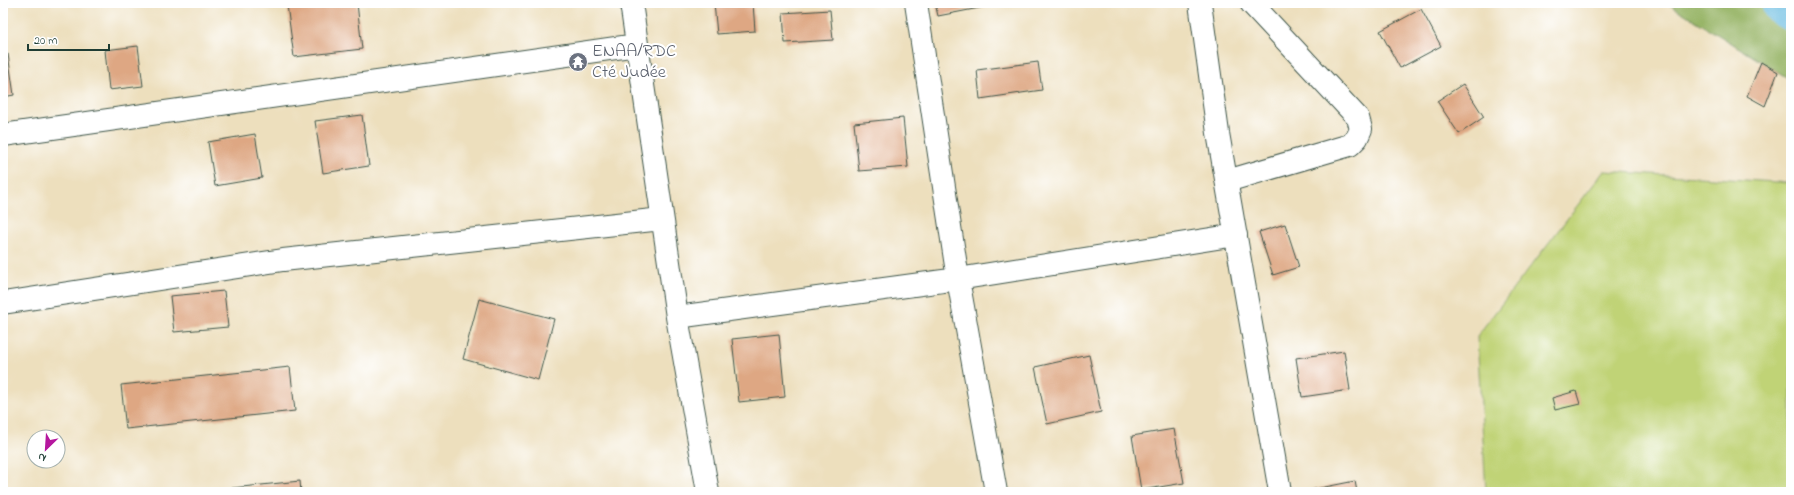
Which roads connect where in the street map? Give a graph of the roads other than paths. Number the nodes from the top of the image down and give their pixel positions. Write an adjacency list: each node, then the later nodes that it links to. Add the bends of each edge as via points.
1 (631, 3): 5 (street)
2 (916, 3): 10 (street)
3 (1200, 3): 7 (street)
4 (1251, 3): 7 (street, via 1358,118 1361,129 1350,145)
5 (637, 46): 6 (street); 8 (street)
6 (3, 135)
7 (1227, 181): 9 (street)
8 (662, 220): 11 (street, via 283,260); 12 (street)
9 (1236, 235): 10 (street); 15 (street)
10 (958, 279): 12 (street); 14 (street)
11 (3, 303)
12 (677, 316): 13 (street)
13 (708, 492)
14 (996, 492)
15 (1280, 492)

